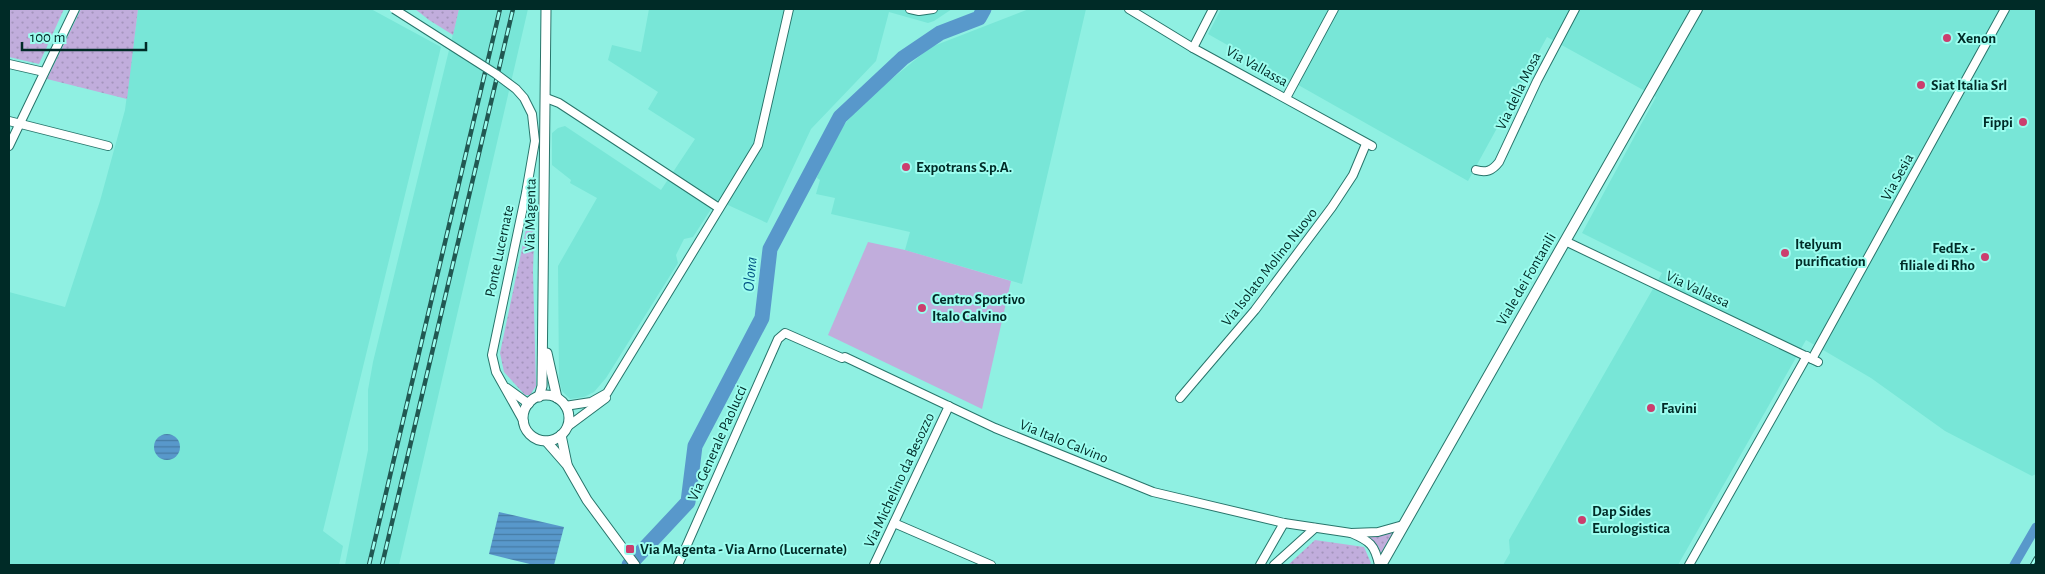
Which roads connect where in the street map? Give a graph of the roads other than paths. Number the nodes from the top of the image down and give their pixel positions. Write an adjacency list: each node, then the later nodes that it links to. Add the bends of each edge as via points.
1 (75, 9): 15 (street)
2 (394, 9): 30 (street, Ponte Lucernate, bridge, via 516,89 532,114 536,141 492,355 496,372)
3 (546, 9): 16 (street, Via Magenta)
4 (789, 9): 24 (street, via 760,140)
5 (910, 9): 6 (street)
6 (933, 9)
7 (1129, 9): 13 (street, Via Vallassa)
8 (1213, 9): 13 (street)
9 (1334, 9): 17 (street)
10 (1574, 9): 23 (street, Via della Mosa, via 1499,162 1488,171)
11 (1697, 9): 25 (main road, Viale dei Fontanili)
12 (2005, 9): 28 (street, Via Sesia)
13 (1193, 48): 17 (street, Via Vallassa)
14 (9, 64): 15 (street)
15 (44, 72): 19 (street)
16 (546, 98): 24 (street, via 559,103); 26 (street, Via Magenta)
17 (1286, 98): 20 (street, Via Vallassa)
18 (9, 121): 19 (street)
19 (20, 124): 21 (street); 22 (street)
20 (1369, 145): 33 (street, Via Isolato Molino Nuovo, via 1332,207 1255,310)
21 (9, 146)
22 (108, 146)
23 (1476, 170)
24 (719, 208): 29 (street)
25 (1565, 241): 28 (street, Via Vallassa); 44 (main road, Viale dei Fontanili)
26 (543, 334): 31 (street, Via Magenta); 32 (street, Via Magenta)
27 (782, 334): 36 (street, Via Italo Calvino, via 788,333 845,357); 48 (street, Via Generale Paolucci)
28 (1813, 359): 54 (street, Via Sesia)
29 (614, 383): 35 (street, via 601,398); 38 (street, via 610,394 600,404)
30 (505, 387): 34 (street, Ponte Lucernate); 37 (street, Ponte Lucernate)
31 (539, 397): 32 (street); 34 (street)
32 (557, 398): 35 (street)
33 (1180, 398)
34 (529, 404): 37 (street)
35 (565, 406): 38 (street, via 569,418)
36 (949, 406): 42 (street, Via Michelino da Besozzo); 43 (street, Via Italo Calvino, via 1153,492)
37 (524, 422): 40 (street, via 531,435)
38 (567, 427): 39 (street)
39 (561, 435): 40 (street); 41 (street)
40 (546, 441): 41 (street)
41 (567, 465): 47 (street, via 587,500)
42 (894, 523): 49 (street, Via Michelino da Besozzo); 50 (street)
43 (1284, 523): 45 (street, Via Italo Calvino); 51 (street)
44 (1404, 525): 46 (street, Via Italo Calvino, via 1378,532); 53 (main road, Viale dei Fontanili)
45 (1315, 528): 46 (street, Via Italo Calvino); 52 (street)
46 (1352, 533): 53 (street, via 1374,548)
47 (636, 565)
48 (678, 565)
49 (874, 565)
50 (991, 565)
51 (1260, 565)
52 (1274, 565)
53 (1380, 565)
54 (1689, 565)

